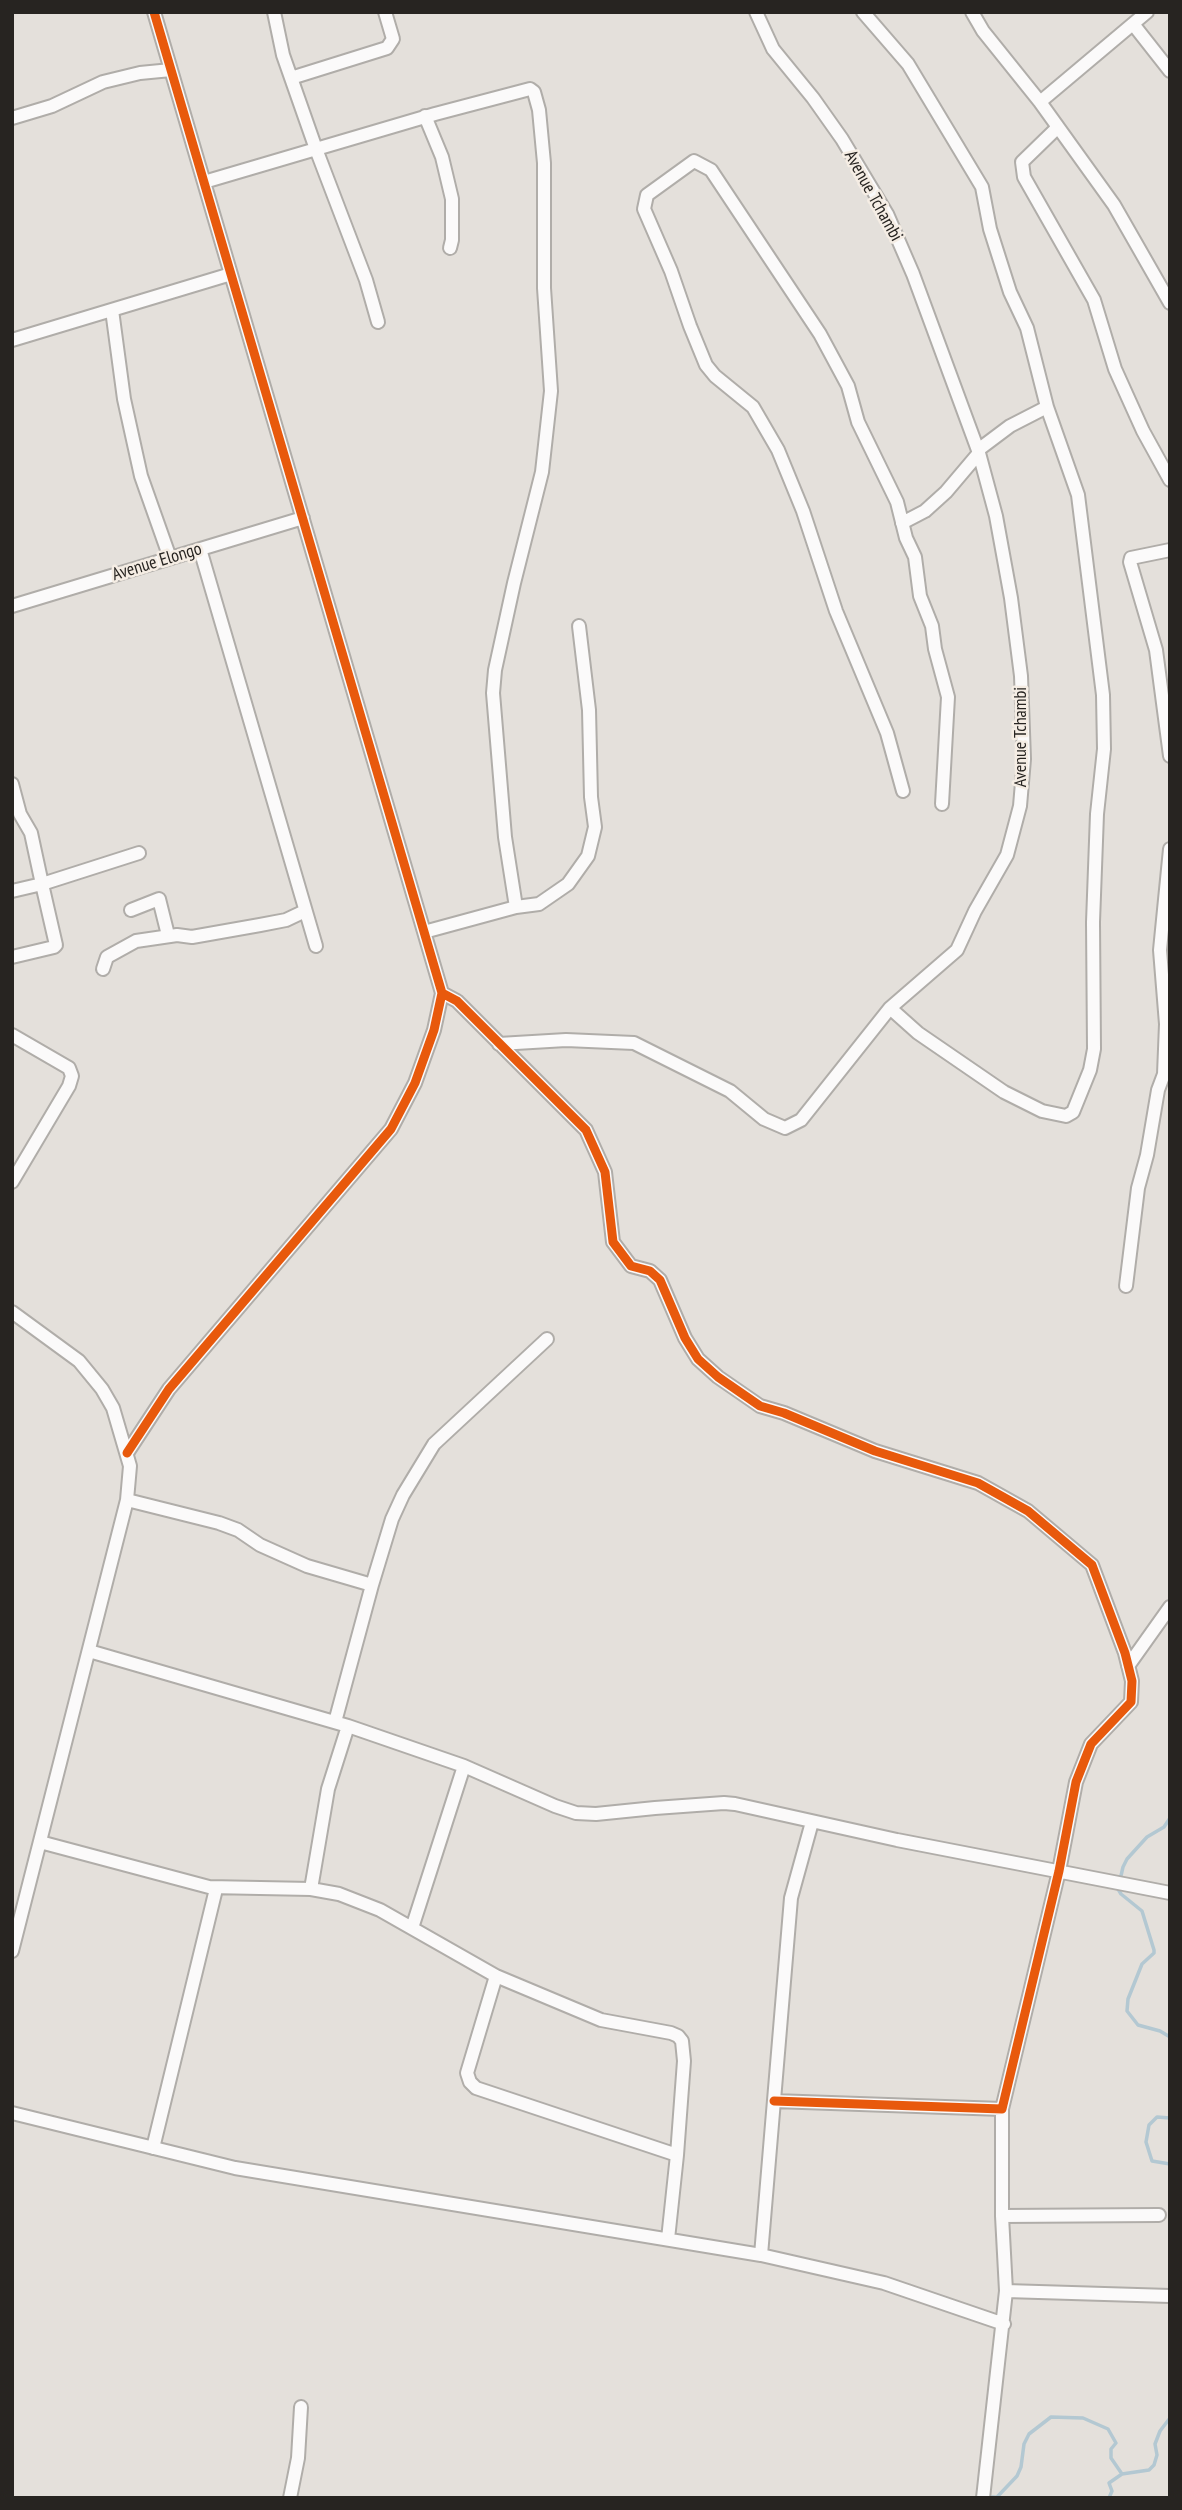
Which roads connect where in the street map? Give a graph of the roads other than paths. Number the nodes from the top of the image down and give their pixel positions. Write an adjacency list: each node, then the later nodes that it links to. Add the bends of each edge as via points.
1 (154, 12): 9 (street)
2 (274, 12): 11 (street)
3 (385, 12): 11 (street, via 393,39 387,48)
4 (756, 12): 25 (street, Avenue Tchambi, via 773,50 842,139 887,214)
5 (863, 12): 24 (street, via 908,64 980,181 990,229 1027,328)
6 (972, 12): 12 (street)
7 (1147, 12): 8 (street)
8 (1133, 23): 10 (street); 12 (street)
9 (171, 70): 14 (street, via 103,82 52,106); 17 (street)
10 (1170, 71)
11 (292, 78): 16 (street)
12 (1040, 102): 15 (street)
13 (425, 116): 16 (street); 18 (street, via 452,199); 42 (street, via 530,89 540,110 551,391 541,471 492,693)
14 (12, 118)
15 (1057, 128): 20 (street, via 1114,205); 26 (street, via 1022,162 1024,177 1094,300 1115,369)
16 (316, 149): 17 (street); 22 (street)
17 (204, 181): 19 (street)
18 (450, 248)
19 (231, 274): 21 (street); 27 (street)
20 (1170, 303)
21 (112, 310): 23 (street); 31 (street, via 141,476)
22 (378, 322)
23 (12, 340)
24 (1047, 407): 25 (street, via 1010,426); 51 (street, via 1078,495 1103,695 1093,922 1094,1049 1073,1112 1066,1116 1042,1111 1004,1093)
25 (978, 452): 28 (street, via 925,512); 51 (street, Avenue Tchambi, via 996,516 1021,676 1024,759 1020,806 1007,855 957,950)
26 (1170, 480)
27 (303, 518): 29 (street, Avenue Elongo); 45 (street)
28 (902, 523): 36 (street, via 833,355 711,170 694,161 647,195 643,209 706,365 753,407 778,450 836,611 887,733); 37 (street, via 915,557 920,596 932,626 948,697)
29 (200, 549): 31 (street, Avenue Elongo); 44 (street)
30 (1170, 551): 34 (street, via 1131,558 1130,562 1156,650)
31 (170, 558): 32 (street, Avenue Elongo)
32 (12, 606)
33 (579, 625): 42 (street, via 595,827 588,856 568,884 539,904)
34 (1170, 756)
35 (12, 784): 40 (street)
36 (903, 791)
37 (942, 804)
38 (1170, 849): 56 (street, via 1160,950 1166,1024 1164,1074 1138,1188)
39 (139, 853): 40 (street)
40 (42, 884): 41 (street); 48 (street, via 55,946)
41 (12, 891)
42 (516, 907): 45 (street)
43 (131, 910): 46 (street, via 159,900)
44 (305, 911): 46 (street, via 260,926 192,937); 47 (street)
45 (424, 932): 50 (street)
46 (168, 935): 49 (street, via 118,950 107,957)
47 (316, 946)
48 (12, 957)
49 (103, 969)
50 (442, 993): 53 (street, via 457,1001); 59 (street, via 415,1083 391,1129 169,1389)
51 (890, 1008): 53 (street, Avenue Tchambi, via 800,1120 785,1128 764,1119 730,1091 634,1043 566,1040)
52 (12, 1035): 54 (street, via 69,1068 72,1076)
53 (499, 1044): 64 (street, via 589,1134 605,1172 613,1242 631,1266 650,1271 660,1280 698,1359 760,1406 875,1451 978,1483 1028,1511 1092,1565)
54 (16, 1167): 55 (street)
55 (12, 1182)
56 (1126, 1286)
57 (12, 1312): 59 (street, via 79,1361 102,1389)
58 (547, 1339): 61 (street, via 434,1444 392,1518)
59 (127, 1453): 60 (street)
60 (127, 1500): 61 (street, via 219,1523 307,1566); 63 (street)
61 (372, 1585): 65 (street)
62 (1170, 1607): 64 (street)
63 (89, 1651): 65 (street); 68 (street)
64 (1128, 1666): 69 (street, via 1131,1702 1091,1744 1076,1782)
65 (341, 1724): 66 (street); 71 (street)
66 (464, 1766): 67 (street, via 576,1813 724,1803); 73 (street)
67 (812, 1822): 69 (street); 76 (street, via 791,1898)
68 (40, 1842): 71 (street, via 209,1886); 74 (street)
69 (1059, 1871): 72 (street); 77 (street)
70 (216, 1889): 79 (street)
71 (311, 1889): 73 (street, via 339,1894)
72 (1170, 1893)
73 (412, 1928): 75 (street)
74 (12, 1951)
75 (496, 1976): 80 (street, via 601,2020 678,2036 684,2061); 80 (street, via 467,2073 476,2088)
76 (774, 2101): 77 (street); 84 (street)
77 (1002, 2109): 82 (street)
78 (12, 2113): 79 (street)
79 (153, 2148): 83 (street, via 235,2168)
80 (677, 2155): 83 (street)
81 (1159, 2215): 82 (street)
82 (1002, 2216): 85 (street)
83 (668, 2239): 84 (street)
84 (761, 2255): 87 (street, via 884,2283)
85 (1006, 2291): 86 (street); 87 (street)
86 (1170, 2296)
87 (1003, 2324): 90 (street)
88 (301, 2407): 89 (street)
89 (290, 2498)
90 (983, 2498)

